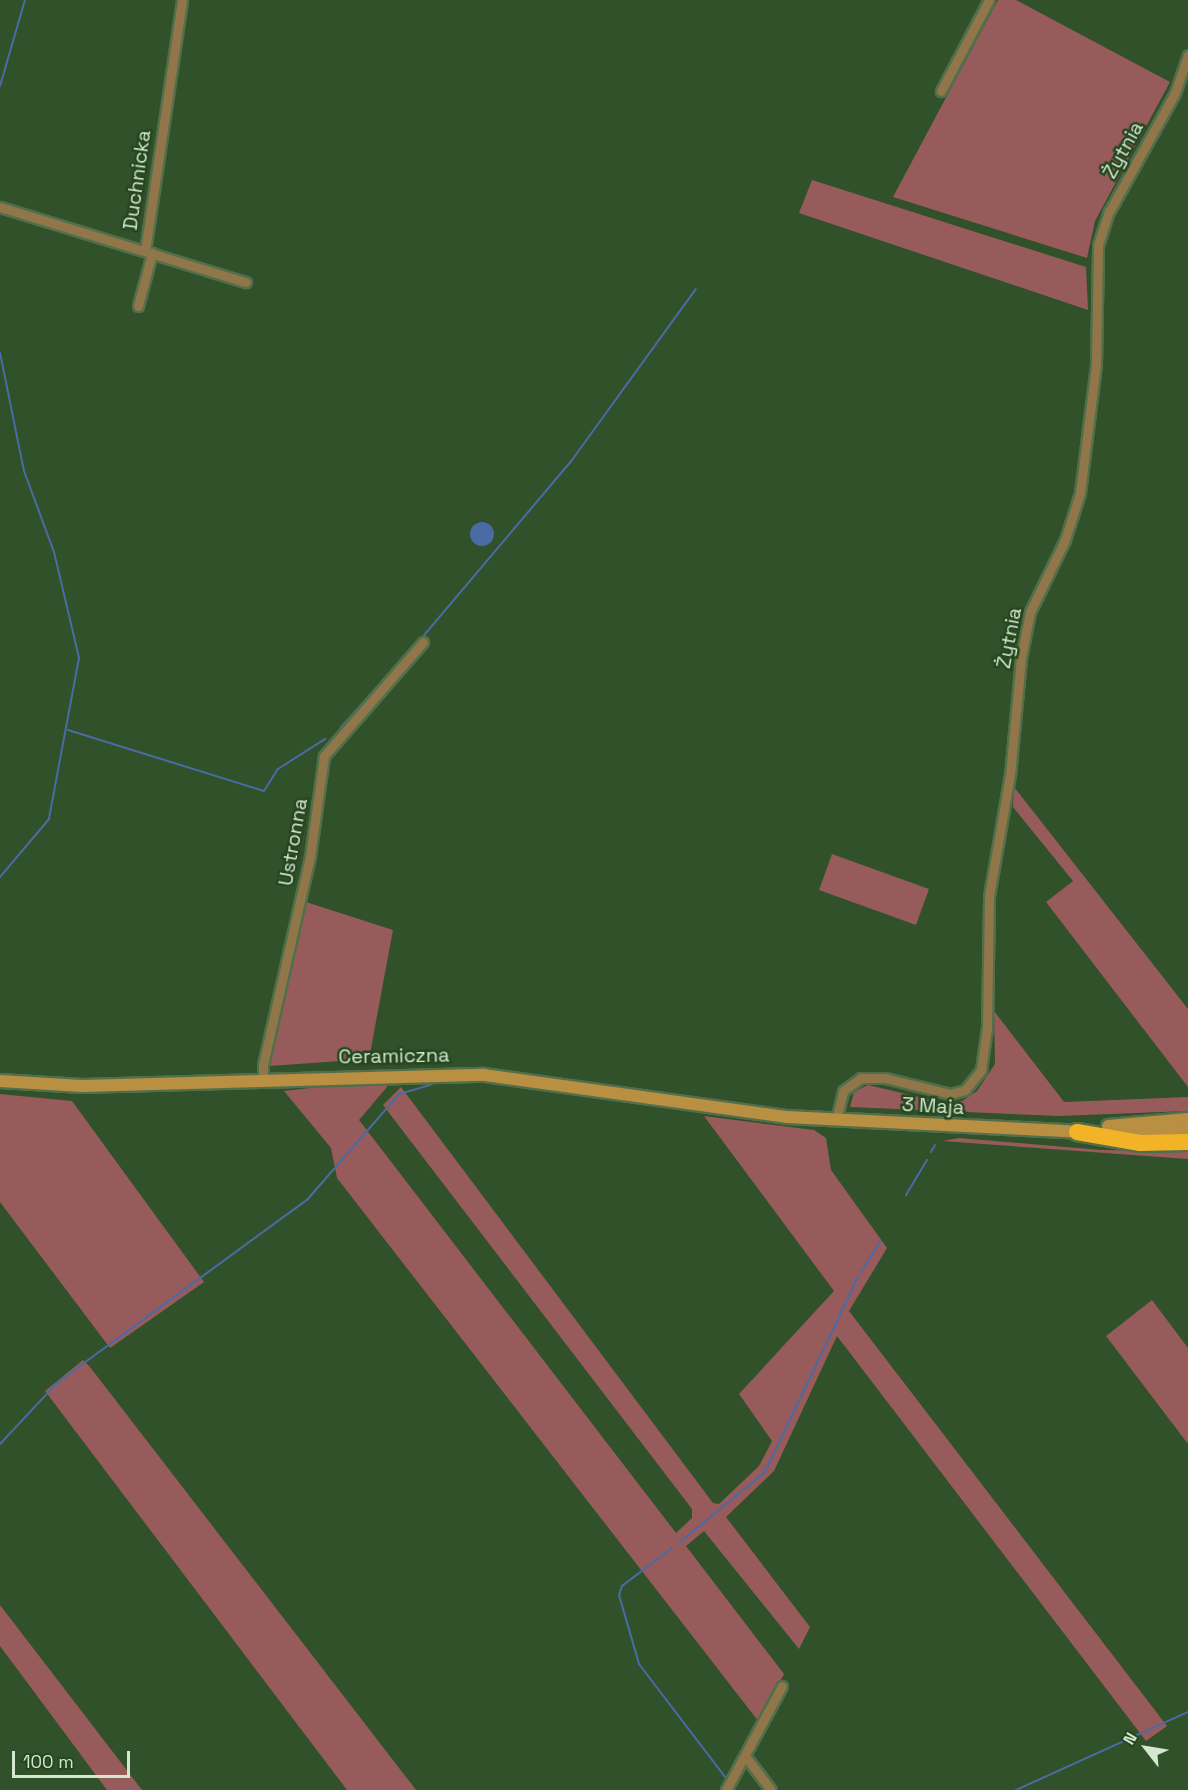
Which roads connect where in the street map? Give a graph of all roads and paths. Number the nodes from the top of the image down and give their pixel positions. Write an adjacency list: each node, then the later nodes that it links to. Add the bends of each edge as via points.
1 (182, 0): 6 (street, Duchnicka)
2 (989, 0): 4 (street)
3 (1188, 55): 14 (street, Żytnia, via 1175,93 1109,212 1098,245 1096,364 1080,493 1065,540 1030,612 1021,658 1010,775 989,896 987,1028 981,1070 964,1090 950,1094 885,1078 861,1078 843,1091)
4 (941, 92)
5 (0, 207): 6 (street, Duchnicka)
6 (148, 252): 7 (street); 8 (street)
7 (246, 282)
8 (138, 306)
9 (423, 642): 11 (street, Ustronna, via 324,756 310,857 262,1065)
10 (0, 1081): 11 (main road, Ceramiczna, via 82,1086)
11 (263, 1081): 12 (main road, Ceramiczna, via 484,1075)
12 (787, 1117): 14 (main road, 3 Maja)
13 (1188, 1119): 16 (main road, 3 Maja, via 1140,1119)
14 (836, 1120): 16 (main road, 3 Maja)
15 (1188, 1131): 16 (main road, 3 Maja)
16 (1077, 1132): 17 (highway, via 1140,1143)
17 (1188, 1142)
18 (782, 1686): 19 (street)
19 (746, 1758): 20 (street); 21 (street)
20 (726, 1790)
21 (771, 1790)

